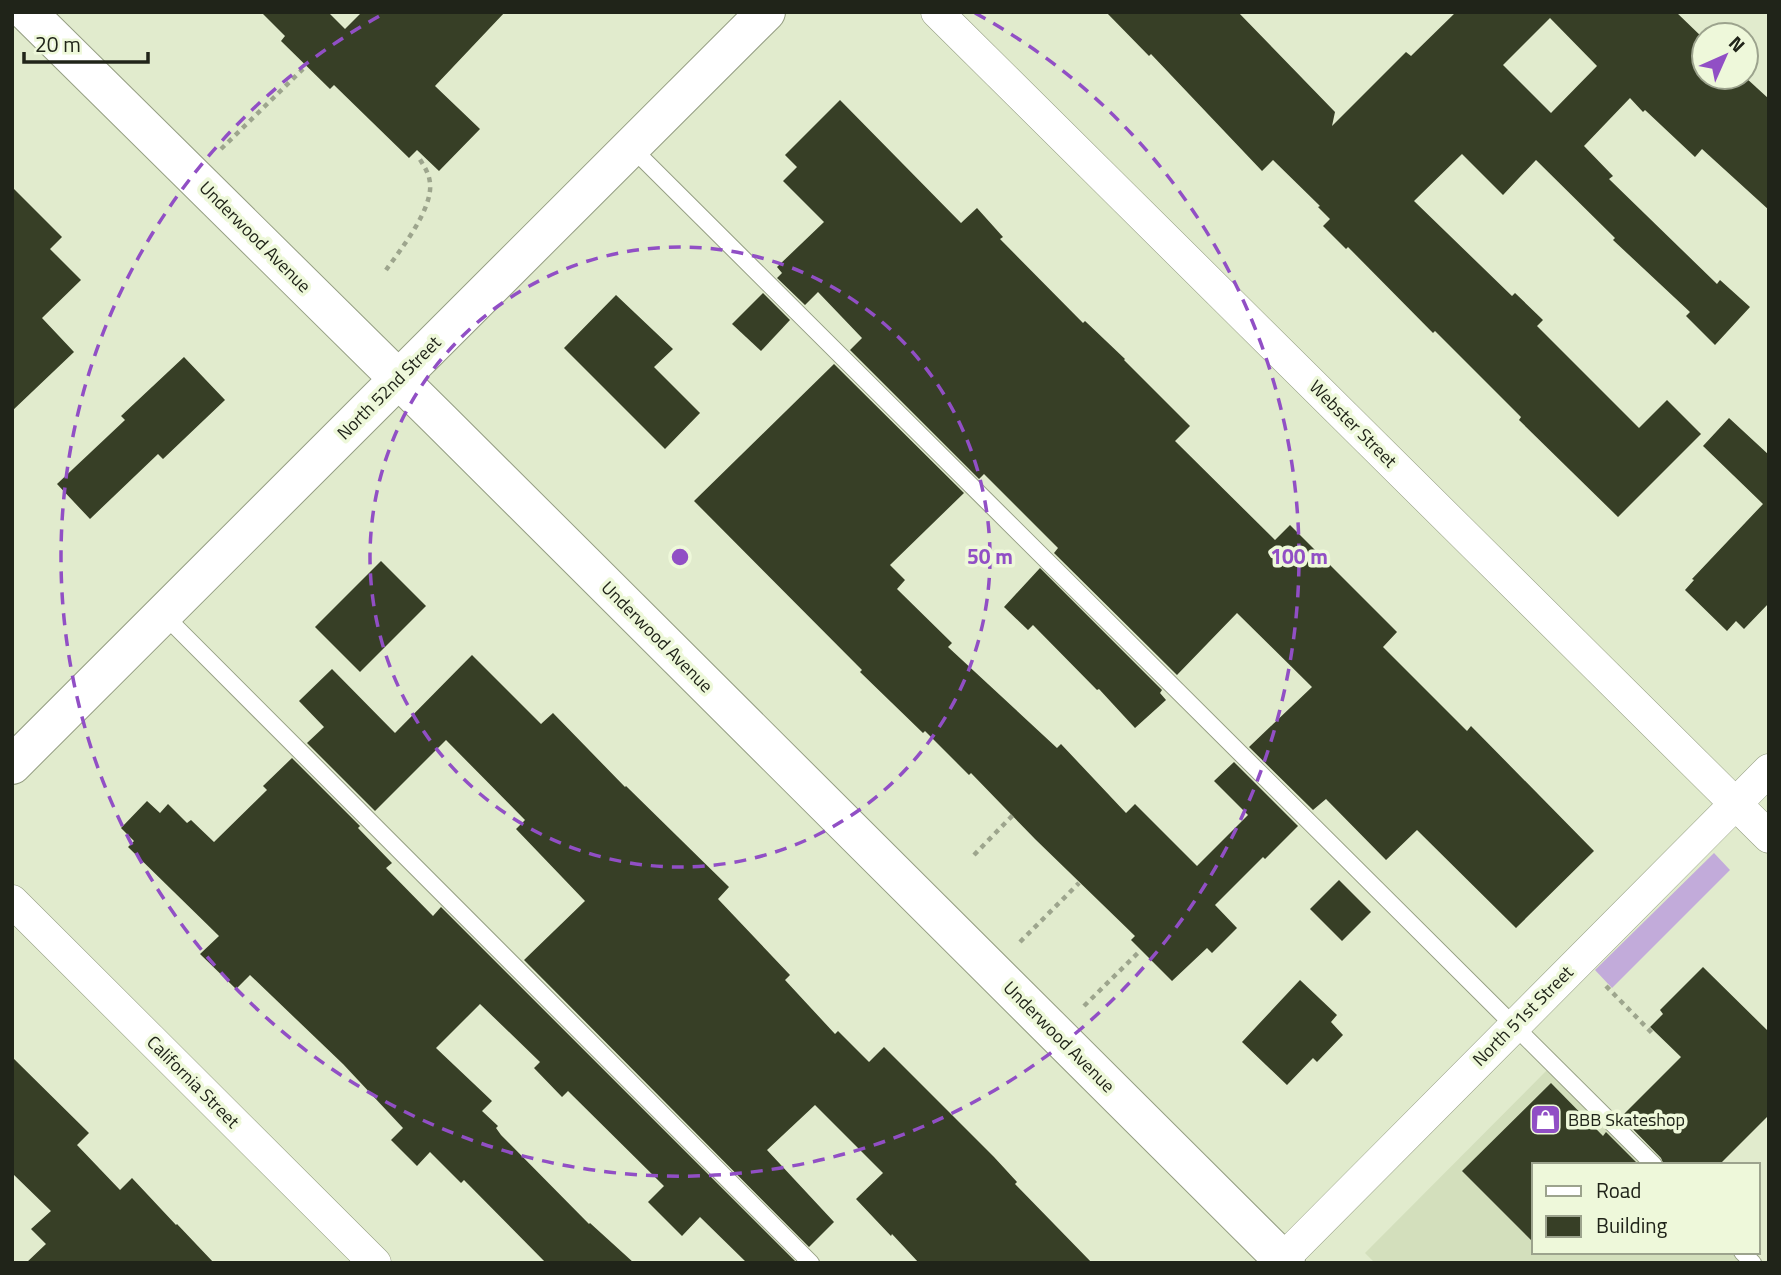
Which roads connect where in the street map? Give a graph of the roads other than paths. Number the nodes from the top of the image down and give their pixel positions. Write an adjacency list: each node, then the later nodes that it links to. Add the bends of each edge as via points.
1 (27, 12): 5 (main road, Underwood Avenue)
2 (766, 12): 4 (main road, North 52nd Street)
3 (937, 12): 9 (street, Webster Street)
4 (631, 147): 5 (main road, North 52nd Street); 12 (lane)
5 (398, 379): 6 (main road, North 52nd Street); 14 (main road, Underwood Avenue)
6 (163, 614): 7 (main road, North 52nd Street); 16 (lane)
7 (12, 765)
8 (1769, 770): 9 (street, North 51st Street)
9 (1736, 804): 10 (street, Webster Street); 12 (street, North 51st Street)
10 (1769, 837)
11 (12, 901): 15 (street, California Street)
12 (1513, 1026): 13 (lane); 14 (street, North 51st Street)
13 (1652, 1163)
14 (1283, 1262)
15 (375, 1263)
16 (811, 1263)

